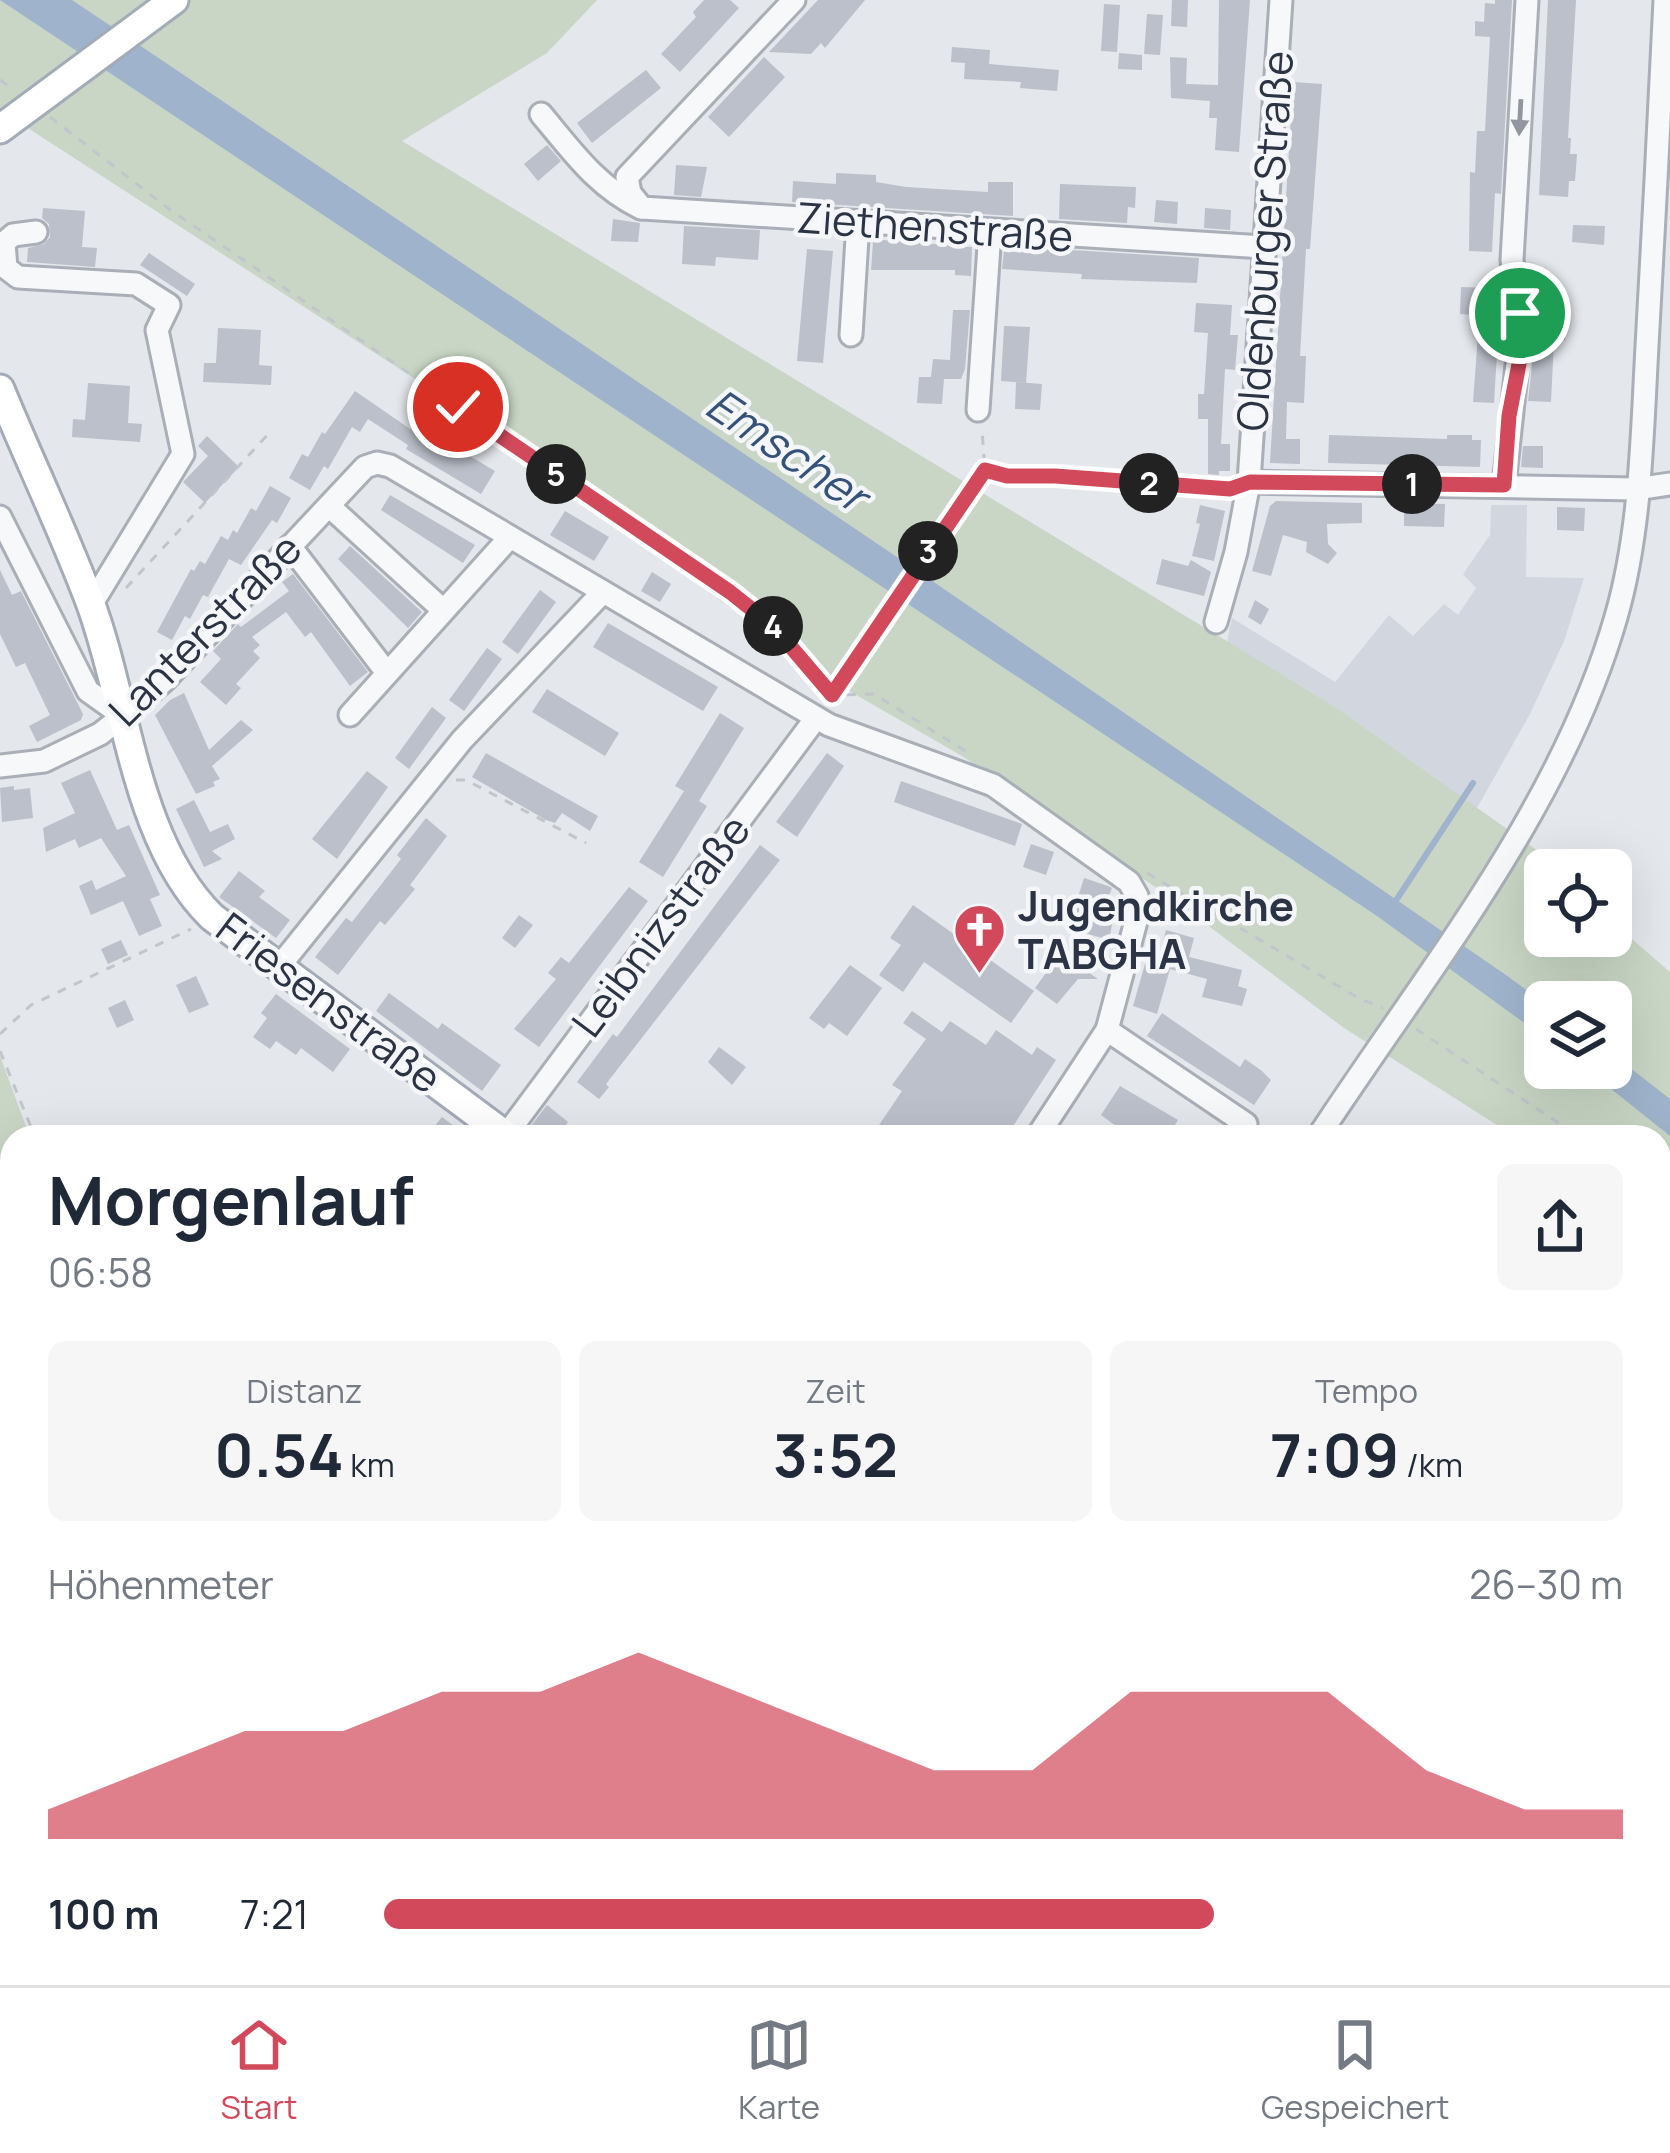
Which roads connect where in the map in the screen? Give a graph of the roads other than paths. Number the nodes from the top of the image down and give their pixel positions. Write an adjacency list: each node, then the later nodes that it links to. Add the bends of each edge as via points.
1 (174, 0): 7 (main road)
2 (794, 0): 8 (street, via 628,176)
3 (1281, 0): 12 (street, Oldenburger Straße)
4 (1527, 0): 18 (street, one-way to 18, via 1512,260 1521,329)
5 (1665, 0): 19 (street)
6 (541, 114): 8 (street, via 613,195)
7 (0, 129)
8 (642, 208): 9 (street, Ziethenstraße)
9 (858, 222): 10 (street, Ziethenstraße); 13 (street)
10 (990, 231): 12 (street, Ziethenstraße); 15 (street)
11 (36, 232): 25 (street, via 4,243 6,268 18,277 136,284 170,305 157,330 183,454)
12 (1264, 247): 16 (street, Oldenburger Straße)
13 (851, 335)
14 (0, 389): 25 (main road, Friesenstraße)
15 (978, 410)
16 (1250, 482): 18 (street); 27 (street, Oldenburger Straße)
17 (1670, 484): 19 (street)
18 (1504, 485): 19 (street)
19 (1636, 489): 39 (street, via 1622,595 1558,766)
20 (329, 506): 22 (street, Lanterstraße, via 376,463); 23 (street, Lanterstraße); 26 (street)
21 (0, 517): 30 (street, via 88,691)
22 (510, 537): 24 (street); 26 (street)
23 (290, 546): 28 (street); 30 (street, Lanterstraße)
24 (603, 592): 31 (street); 33 (street, via 430,778)
25 (91, 605): 30 (main road, Friesenstraße)
26 (443, 610): 28 (street)
27 (1216, 622)
28 (387, 673): 29 (street)
29 (350, 715)
30 (123, 716): 32 (street, Lanterstraße, via 44,761); 33 (main road, Friesenstraße, via 141,784 185,886)
31 (816, 718): 34 (street, via 993,785 1133,874 1139,910); 37 (street, Leibnizstraße)
32 (0, 766)
33 (278, 968): 36 (main road, Friesenstraße)
34 (1107, 1030): 35 (street); 38 (street)
35 (1246, 1124)
36 (492, 1125)
37 (515, 1125)
38 (1045, 1125)
39 (1326, 1125)

